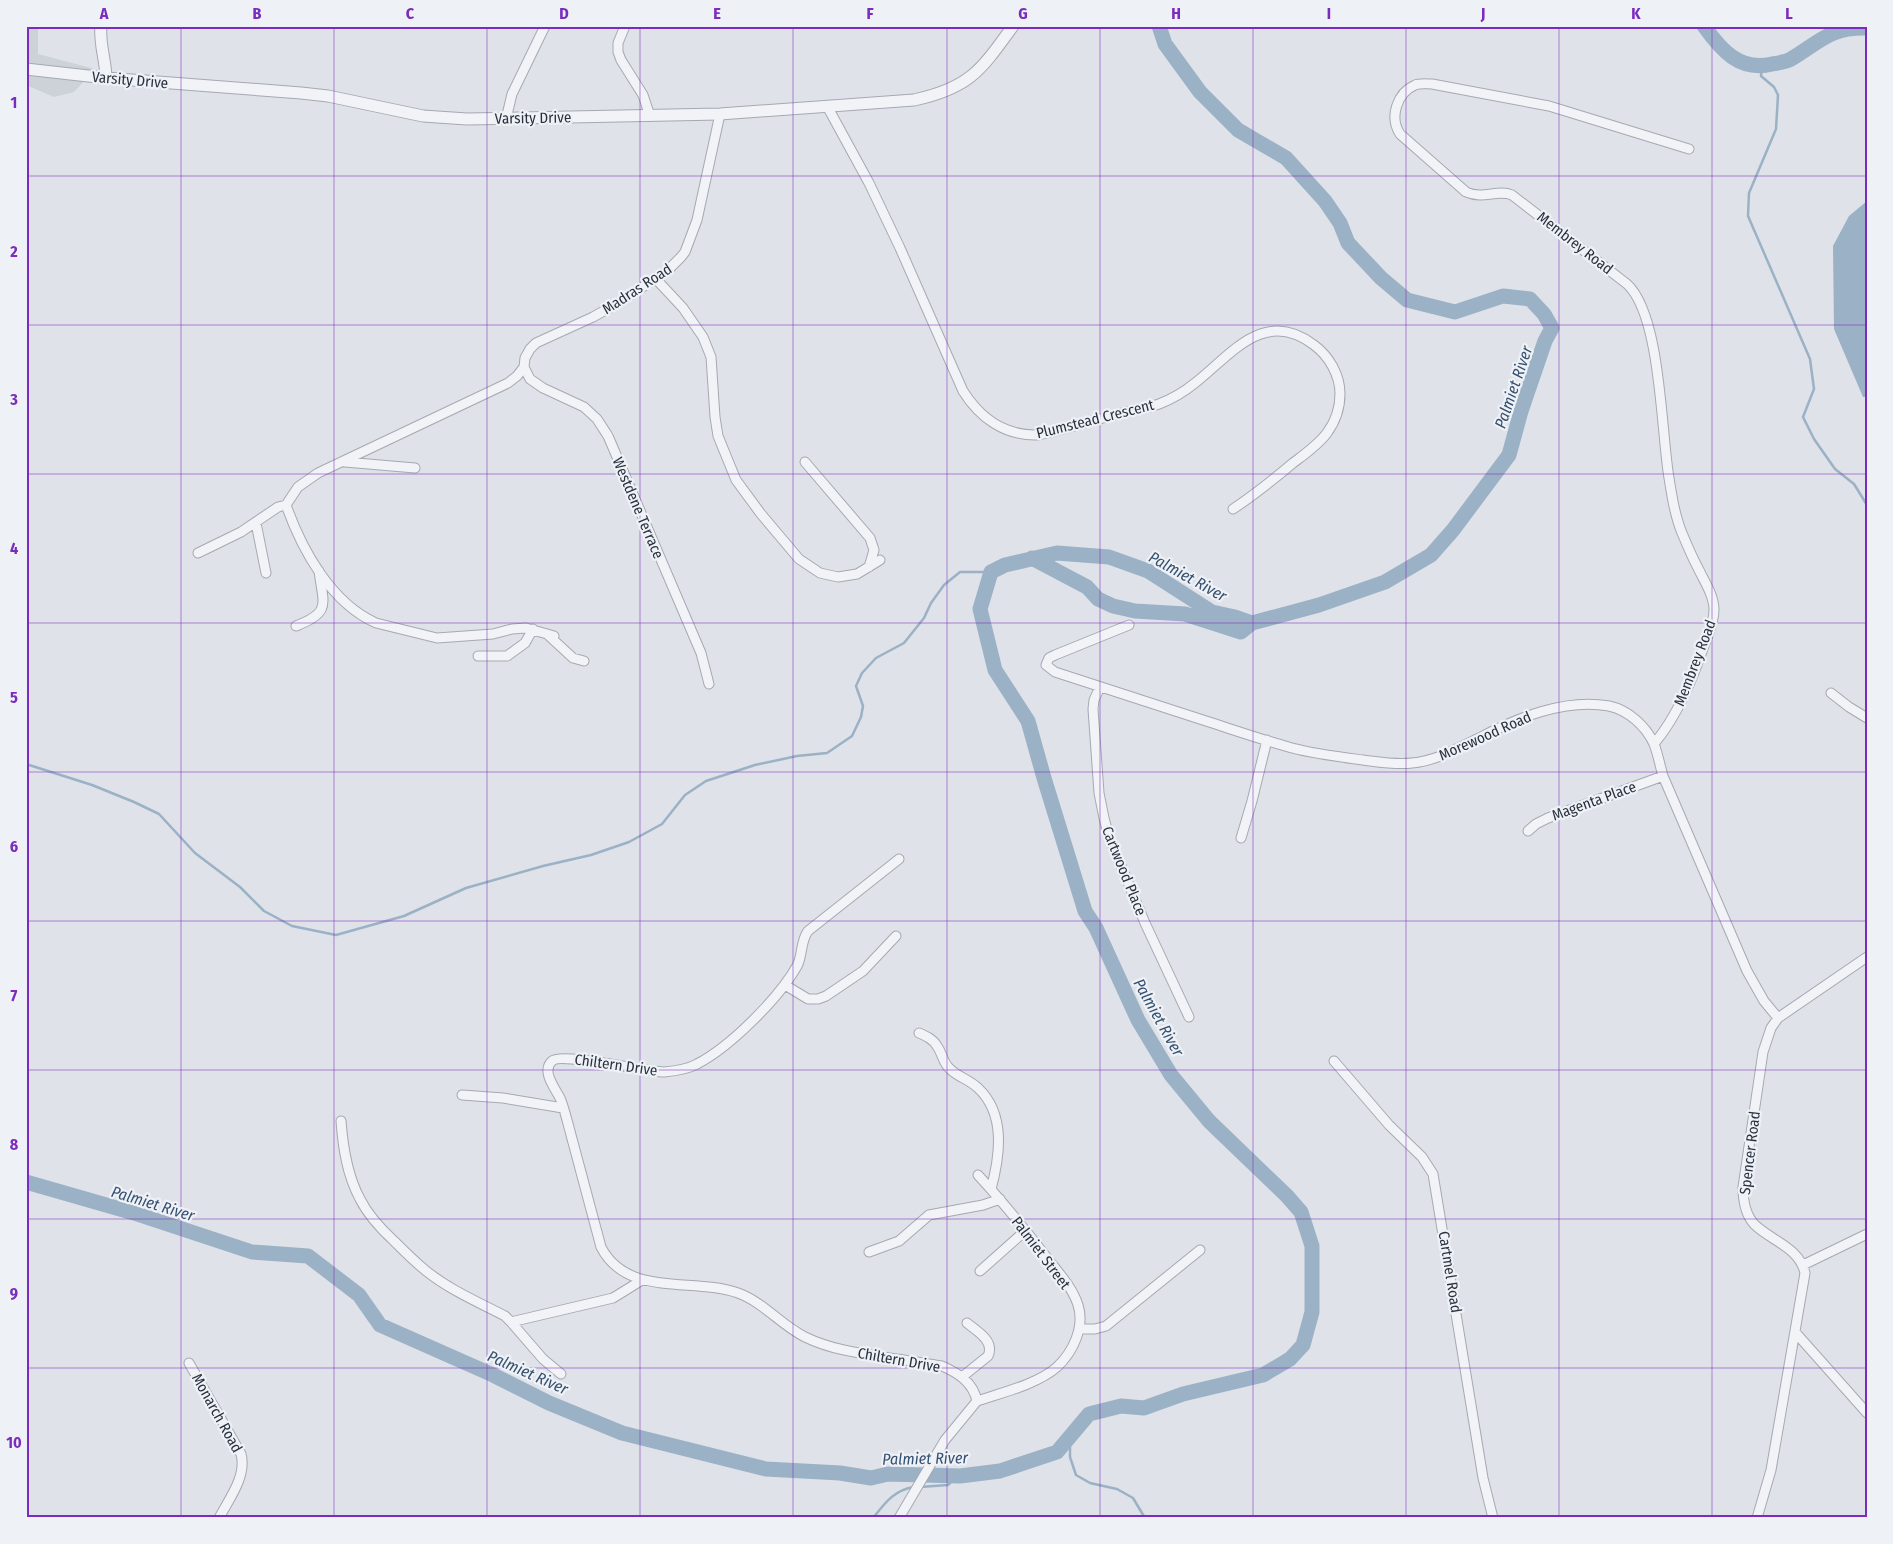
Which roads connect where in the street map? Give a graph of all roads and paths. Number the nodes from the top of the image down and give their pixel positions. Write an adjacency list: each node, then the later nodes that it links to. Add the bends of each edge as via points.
1 (101, 26): 6 (street)
2 (545, 26): 10 (street, via 512,94)
3 (625, 26): 9 (street, via 618,52 643,95)
4 (1012, 26): 7 (street, Varsity Drive, via 984,65 958,86 914,100)
5 (26, 69): 6 (street, Varsity Drive)
6 (106, 78): 10 (street, Varsity Drive, via 322,95 432,117)
7 (827, 106): 8 (street, Varsity Drive); 18 (street, Plumstead Crescent, via 873,190 963,391 977,410 998,426 1026,436 1038,435 1158,404 1194,384 1232,349 1259,334 1289,333 1307,339 1319,349 1333,368 1340,388 1339,405 1332,426 1308,451)
8 (720, 114): 9 (street, Varsity Drive); 12 (street, Madras Road, via 697,220 686,252)
9 (650, 116): 10 (street, Varsity Drive)
10 (506, 119)
11 (1689, 149): 35 (street, Membrey Road, via 1549,106 1432,84 1414,85 1394,115 1395,127 1400,134 1466,192 1474,196 1512,195 1628,284 1640,298 1657,372 1677,520 1710,591 1714,609 1712,625 1686,690 1668,726)
12 (655, 278): 13 (street, Madras Road, via 593,317 536,343 527,354); 22 (street, via 684,308 708,347 718,436 732,471 748,496 795,555 812,570 838,577 857,574)
13 (524, 367): 14 (street, via 508,383); 30 (street, Westdene Terrace, via 538,386 584,407 608,436 700,653)
14 (344, 462): 16 (street); 17 (street, via 307,480)
15 (805, 462): 22 (street, via 870,538 874,550)
16 (416, 468)
17 (286, 505): 19 (street); 23 (street)
18 (1233, 509)
19 (256, 523): 20 (street); 24 (street)
20 (198, 553)
21 (880, 560): 22 (street)
22 (869, 567)
23 (319, 571): 26 (street, via 323,597 321,610 312,620); 27 (street, via 352,610 376,623 438,638)
24 (266, 573)
25 (1129, 624): 31 (street, Morewood Road, via 1055,654 1047,661 1046,665 1055,672)
26 (296, 626)
27 (533, 629): 28 (street, via 525,643 507,656); 29 (street, via 550,635 573,658)
28 (478, 656)
29 (584, 661)
30 (709, 684)
31 (1100, 687): 34 (street, Morewood Road); 43 (street, Cartwood Place, via 1093,709 1104,818 1126,879)
32 (1831, 693): 33 (street)
33 (1867, 718)
34 (1267, 740): 35 (street, Morewood Road, via 1338,757 1411,764 1451,752 1515,720 1540,712 1596,704 1628,713); 38 (street)
35 (1654, 744): 36 (street, Morewood Road)
36 (1663, 776): 37 (street, Magenta Place, via 1548,818); 44 (street, Morewood Road, via 1747,971)
37 (1528, 831)
38 (1241, 838)
39 (899, 859): 42 (street, Chiltern Drive, via 808,931 803,939 800,961)
40 (896, 936): 42 (street, via 863,970 818,999 804,997)
41 (1867, 957): 44 (street, Spencer Road)
42 (785, 985): 48 (street, Chiltern Drive, via 742,1030 712,1055 688,1068 666,1072 575,1059 552,1060 548,1066 548,1077)
43 (1189, 1017)
44 (1778, 1018): 57 (street, Spencer Road, via 1763,1052 1743,1199 1755,1225 1791,1251)
45 (919, 1032): 51 (street, via 936,1044 942,1059 956,1074 976,1086 990,1103 996,1120 998,1143 997,1168)
46 (1334, 1061): 71 (street, Cartmel Road, via 1389,1125 1422,1156 1434,1174 1483,1478)
47 (462, 1095): 48 (street)
48 (563, 1108): 59 (street, Chiltern Drive, via 601,1247 619,1269)
49 (341, 1121): 60 (street, via 348,1167 360,1199 376,1222 425,1270)
50 (978, 1175): 51 (street, Palmiet Street)
51 (991, 1189): 52 (street, Palmiet Street)
52 (1000, 1199): 53 (street, Palmiet Street); 56 (street, via 929,1215 899,1241)
53 (1025, 1231): 58 (street); 62 (street, Palmiet Street, via 1071,1290 1078,1305)
54 (1867, 1234): 57 (street)
55 (1200, 1250): 62 (street, via 1106,1326 1095,1330)
56 (869, 1252)
57 (1803, 1265): 63 (street, via 1804,1281)
58 (980, 1271)
59 (642, 1280): 60 (street, via 613,1298); 66 (street, Chiltern Drive, via 738,1293 792,1330 817,1342 852,1352 942,1366)
60 (511, 1322): 65 (street)
61 (967, 1323): 66 (street, via 986,1339 991,1351)
62 (1079, 1329): 67 (street, Palmiet Street, via 1075,1344 1055,1368 1037,1379)
63 (1795, 1332): 68 (street); 72 (street, via 1771,1470)
64 (189, 1363): 69 (street, Monarch Road, via 244,1464)
65 (561, 1374)
66 (962, 1377): 67 (street, Chiltern Drive, via 975,1393)
67 (977, 1401): 70 (street, via 945,1440)
68 (1867, 1413)
69 (219, 1518)
70 (899, 1518)
71 (1494, 1518)
72 (1757, 1518)

